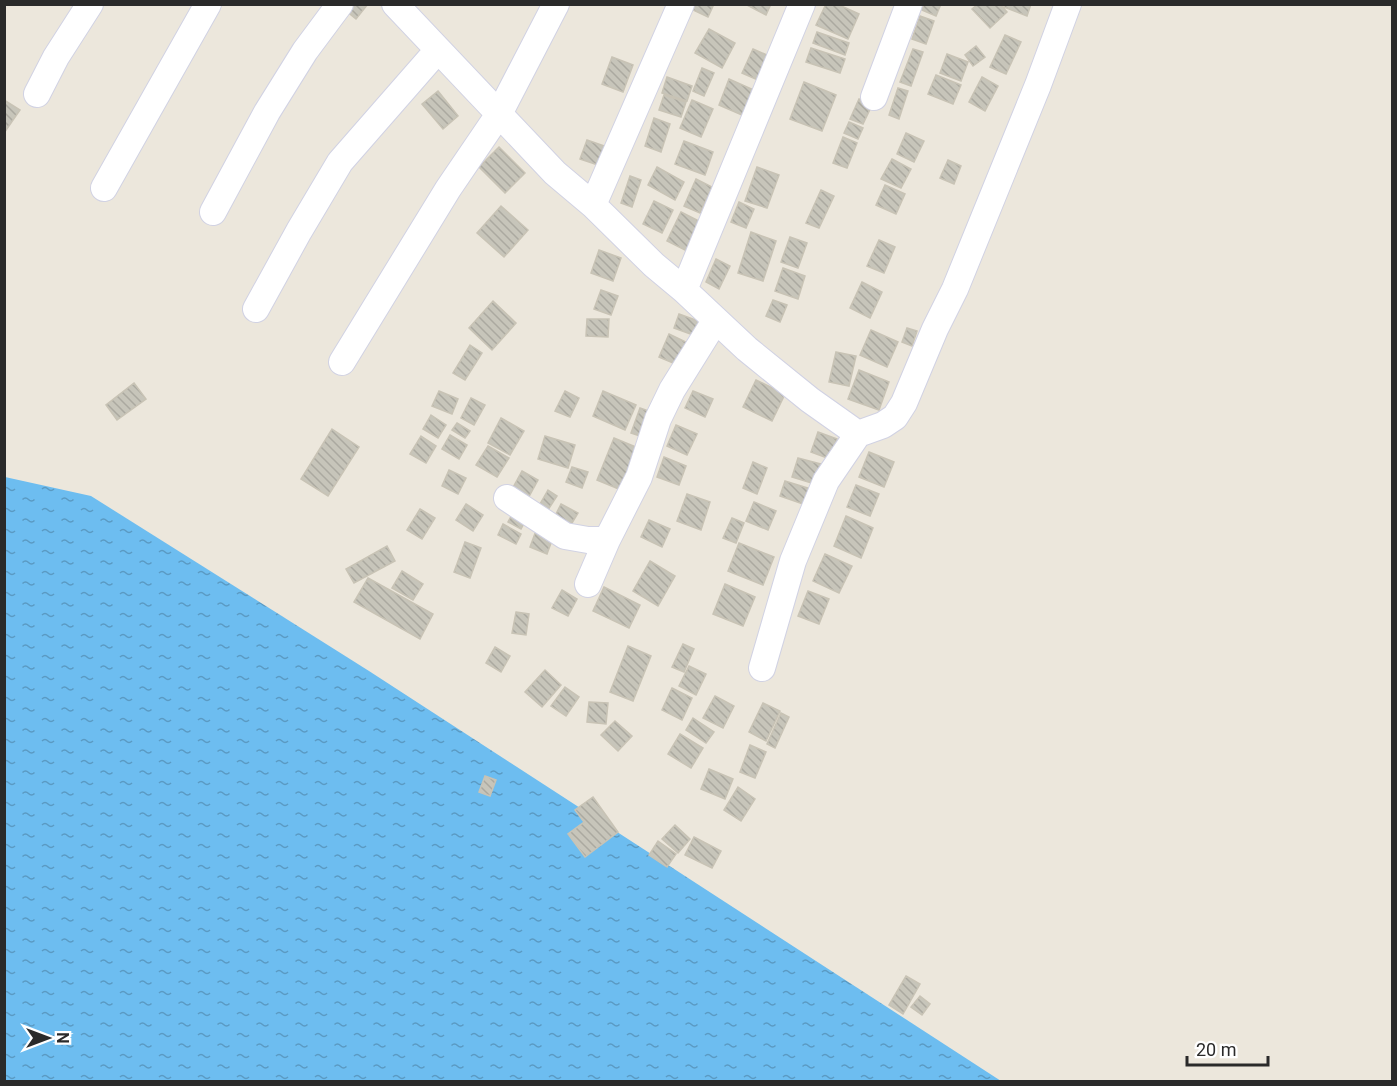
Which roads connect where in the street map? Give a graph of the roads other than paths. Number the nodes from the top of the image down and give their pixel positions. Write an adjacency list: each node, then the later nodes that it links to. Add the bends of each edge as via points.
1 (90, 4): 11 (street)
2 (208, 4): 14 (street)
3 (340, 4): 16 (street, via 267,112)
4 (395, 4): 10 (street)
5 (556, 4): 13 (street)
6 (681, 4): 15 (street)
7 (802, 4): 17 (street)
8 (909, 4): 12 (street)
9 (1068, 4): 21 (street, via 959,279 904,404 883,425)
10 (437, 51): 13 (street); 18 (street, via 340,162)
11 (37, 94)
12 (874, 97)
13 (499, 114): 15 (street, via 555,173); 20 (street)
14 (104, 188)
15 (593, 205): 17 (street)
16 (213, 212)
17 (684, 290): 19 (street)
18 (256, 309)
19 (715, 321): 21 (street); 23 (street, via 672,390 639,477)
20 (342, 362)
21 (858, 434): 25 (street, via 826,481 807,525)
22 (507, 498): 23 (street, via 565,536)
23 (607, 540): 24 (street)
24 (588, 584)
25 (762, 668)

